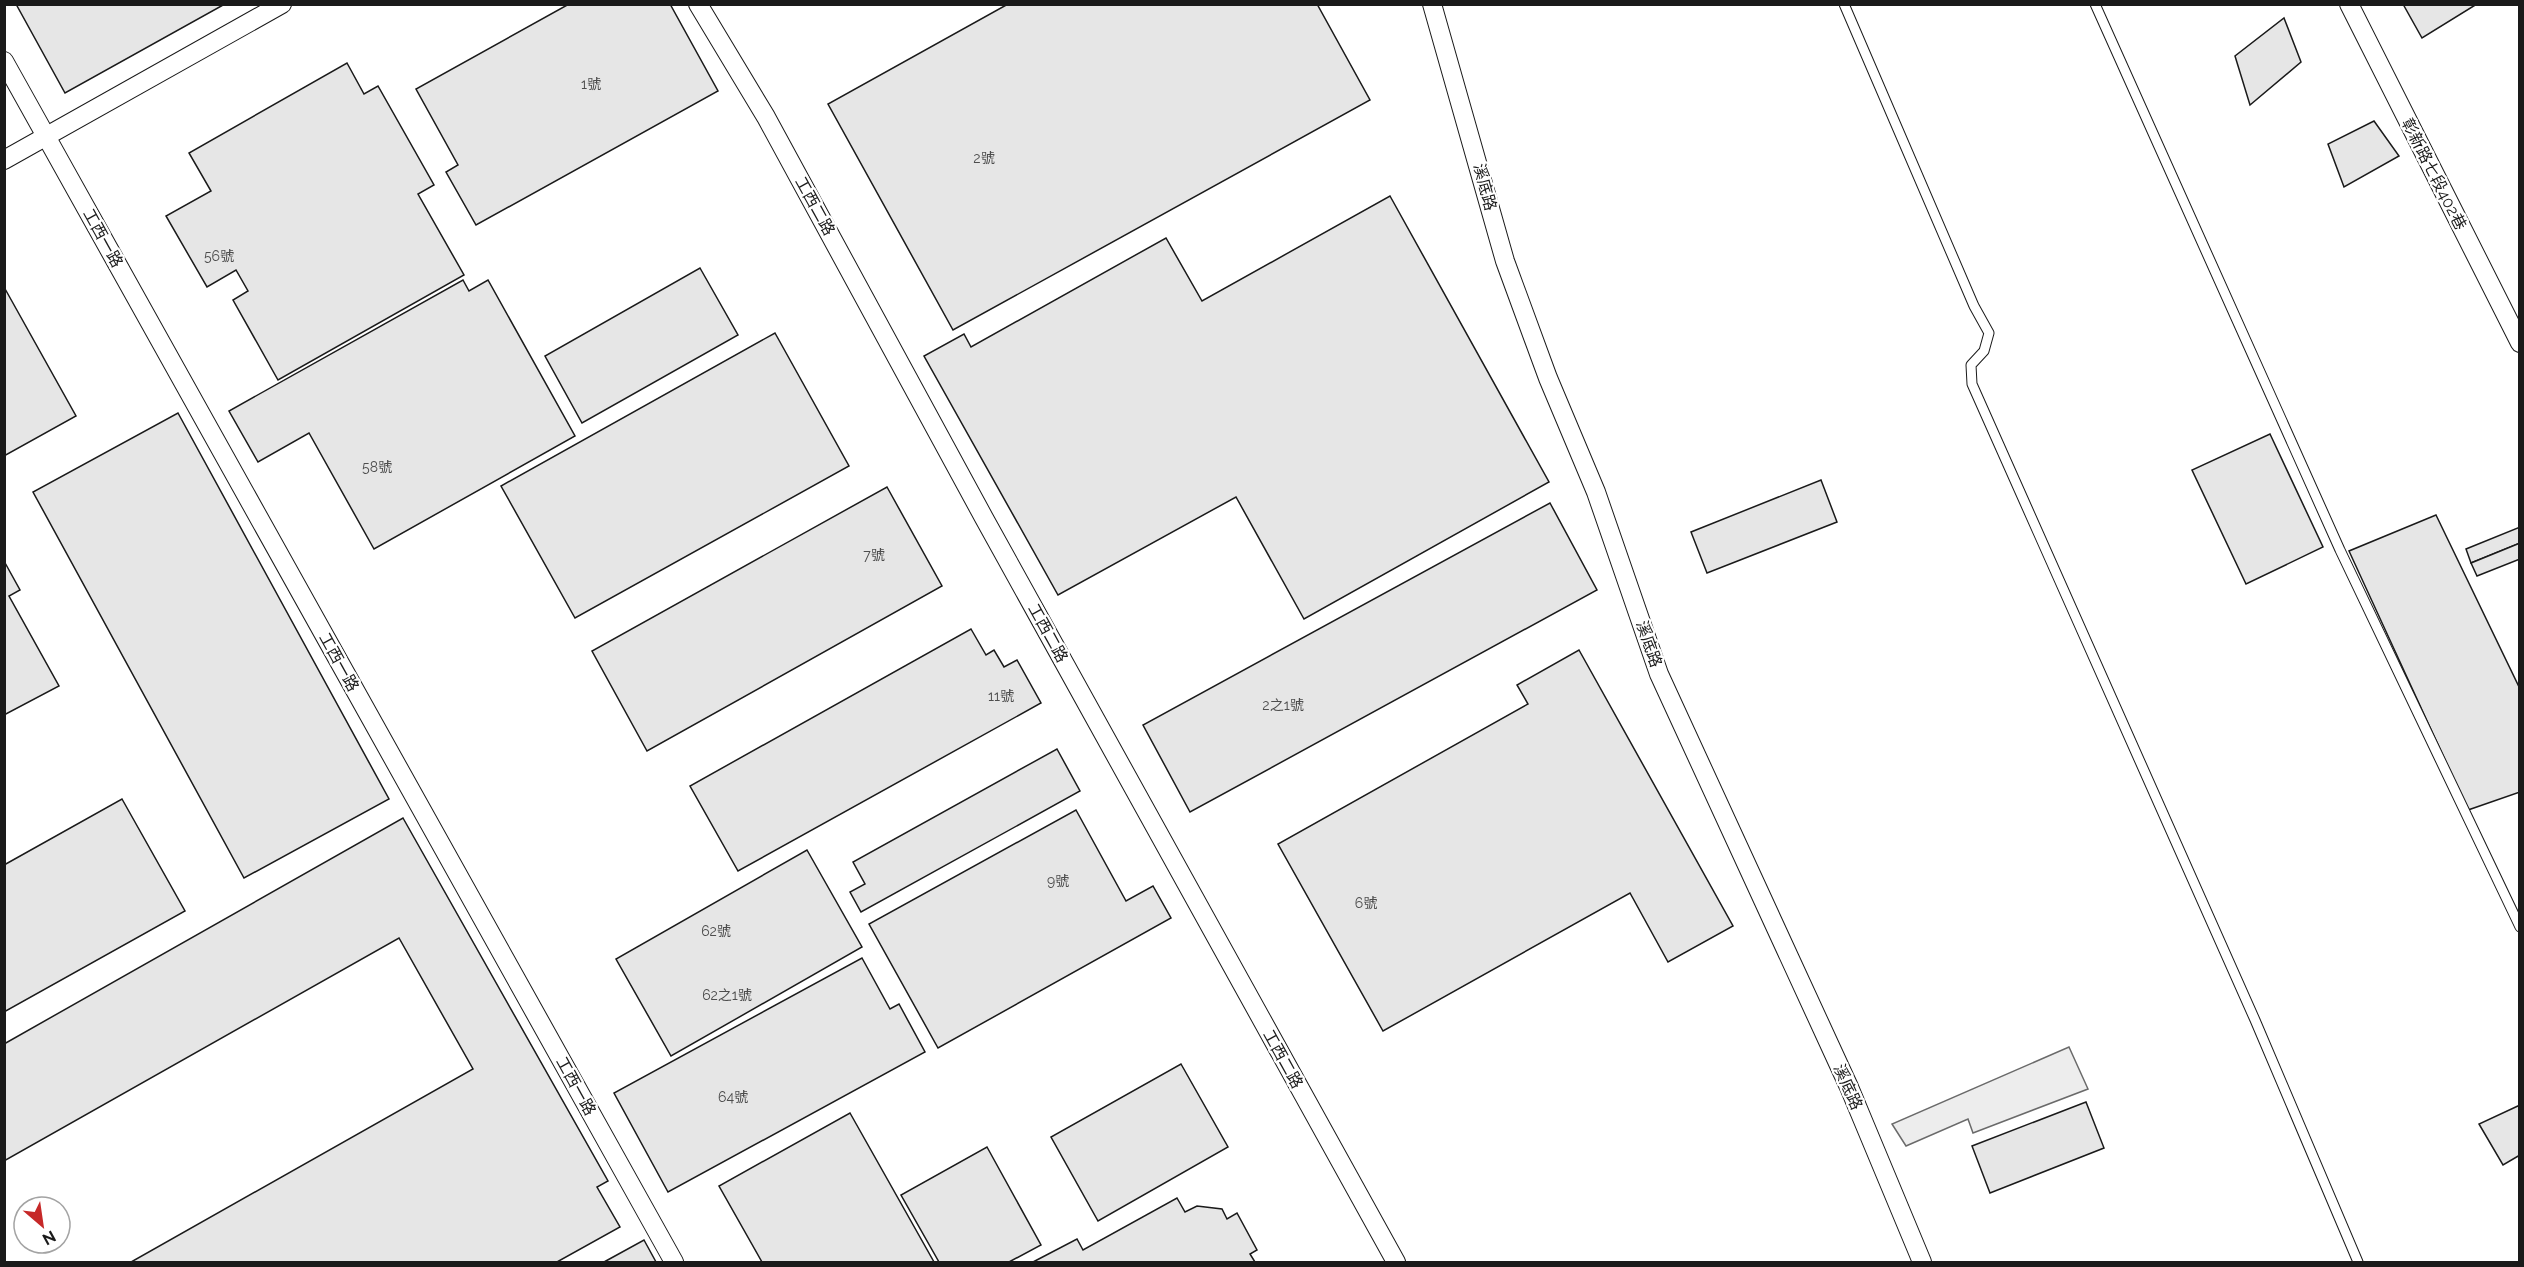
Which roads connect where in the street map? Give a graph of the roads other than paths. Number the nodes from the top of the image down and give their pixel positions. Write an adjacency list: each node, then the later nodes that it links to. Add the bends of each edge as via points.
1 (282, 4): 8 (street)
2 (699, 4): 13 (street, 工西二路, via 766,117)
3 (1432, 4): 14 (street, 溪底路, via 1505,261 1596,492 1659,674 1849,1087)
4 (1844, 4): 15 (lane, via 1989,333 1984,351 1971,365 1972,384 2255,1020)
5 (2095, 4): 11 (lane, via 2340,550)
6 (2349, 4): 10 (street, 彰新路七段402巷)
7 (4, 61): 8 (street, 工西一路)
8 (46, 137): 9 (street); 12 (street, 工西一路)
9 (4, 160)
10 (2520, 342)
11 (2520, 927)
12 (674, 1263)
13 (1396, 1263)
14 (1922, 1263)
15 (2358, 1263)

